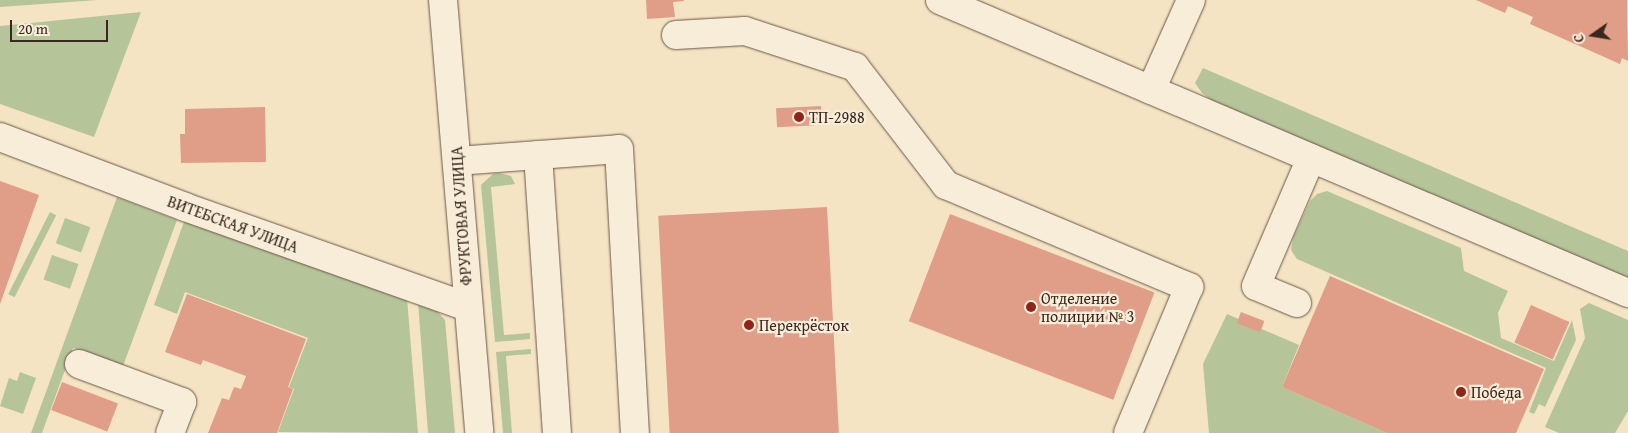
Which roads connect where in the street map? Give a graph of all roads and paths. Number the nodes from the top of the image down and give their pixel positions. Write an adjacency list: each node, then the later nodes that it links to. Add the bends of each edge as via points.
1 (443, 0): 9 (street, ФРУКТОВАЯ УЛИЦА)
2 (940, 0): 5 (street)
3 (1191, 0): 5 (street)
4 (676, 35): 18 (street, via 745,31 855,67 946,185 1189,287)
5 (1151, 90): 8 (street)
6 (0, 136): 12 (street, ВИТЕБСКАЯ УЛИЦА, via 195,210)
7 (538, 155): 9 (street); 16 (street); 17 (street, via 619,149)
8 (1311, 158): 10 (street); 11 (street, via 1256,286)
9 (458, 161): 12 (street, ФРУКТОВАЯ УЛИЦА)
10 (1628, 293)
11 (1297, 303)
12 (468, 307): 15 (street, ФРУКТОВАЯ УЛИЦА)
13 (79, 364): 14 (street, via 182,402)
14 (170, 433)
15 (478, 433)
16 (557, 433)
17 (635, 433)
18 (1128, 433)

